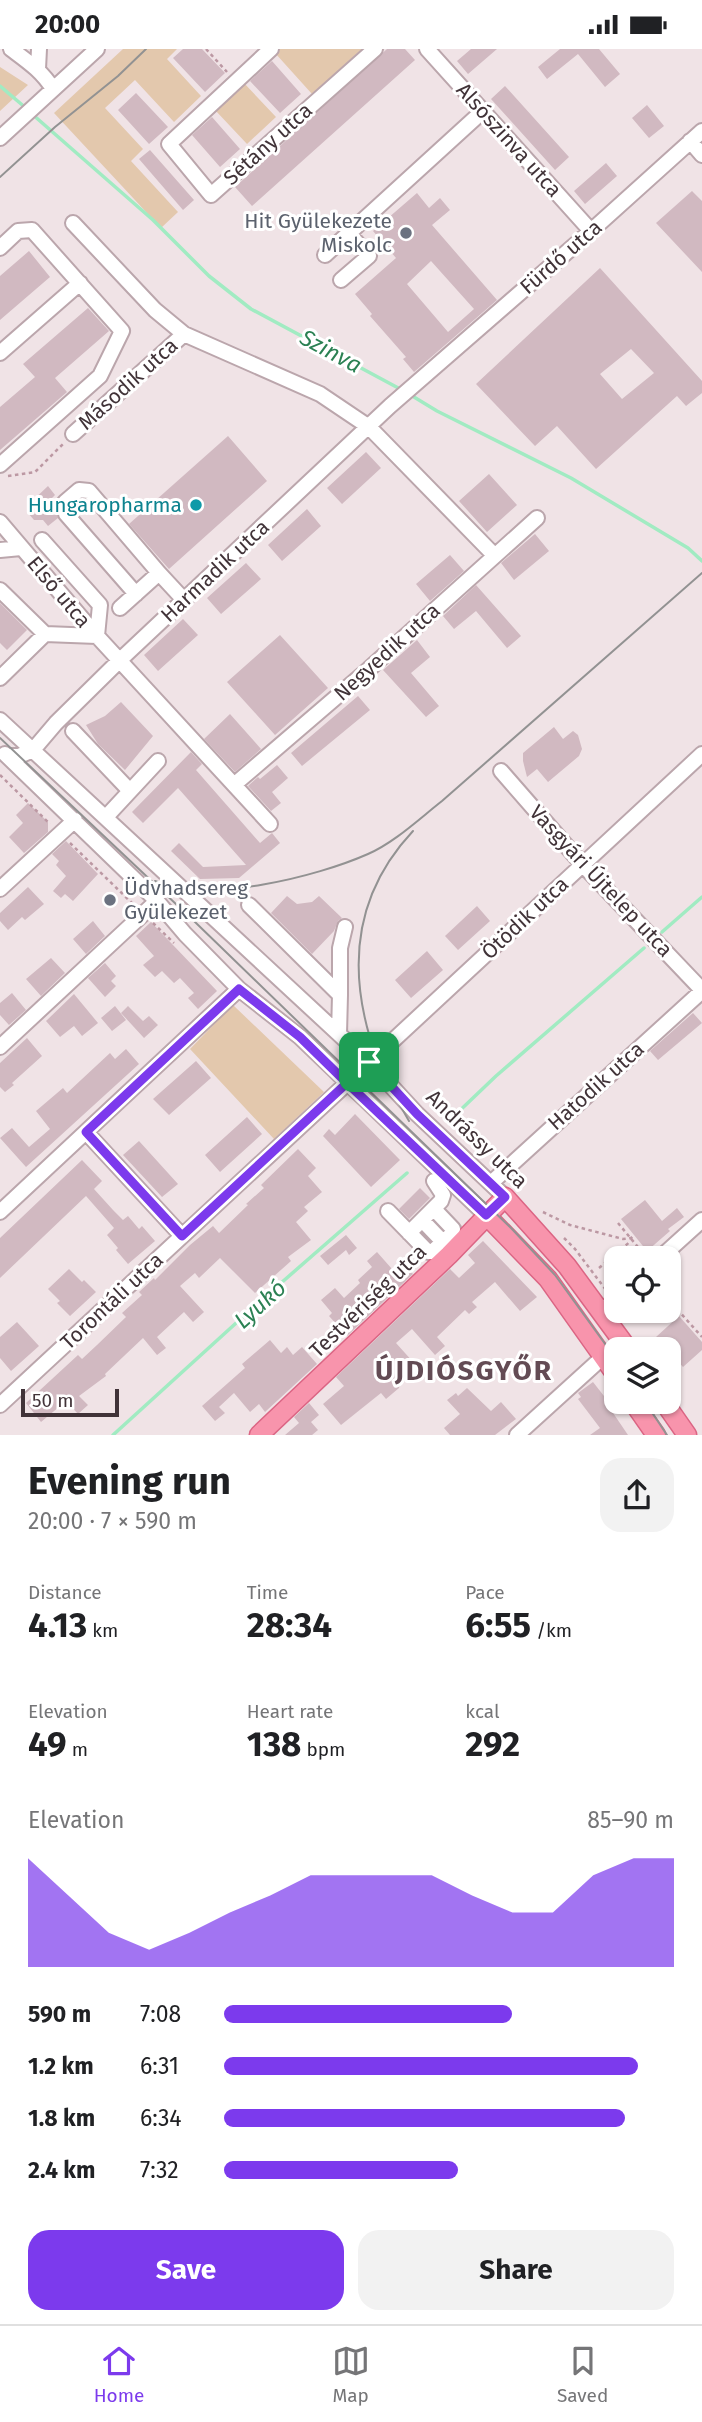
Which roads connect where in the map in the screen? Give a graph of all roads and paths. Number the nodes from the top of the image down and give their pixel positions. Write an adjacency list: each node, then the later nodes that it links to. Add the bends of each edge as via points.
1 (10, 49): 8 (street)
2 (39, 49): 8 (street)
3 (97, 49): 10 (street)
4 (206, 49): 9 (path)
5 (271, 49): 9 (street)
6 (375, 49): 9 (street, Sétány utca, via 211,195 169,144)
7 (427, 49): 11 (street, Alsószinva utca)
8 (38, 69): 10 (street)
9 (236, 82)
10 (53, 89): 13 (street)
11 (484, 110): 17 (street, Alsószinva utca); 18 (street)
12 (702, 131): 14 (street, Fürdő utca)
13 (0, 138)
14 (690, 141): 15 (street); 17 (street, Fürdő utca)
15 (702, 155)
16 (73, 223): 23 (street, via 155,310)
17 (591, 232): 25 (street, Fürdő utca)
18 (349, 234): 20 (street); 21 (street, via 369,256)
19 (0, 248): 22 (street, via 18,231 32,230)
20 (325, 255)
21 (341, 280)
22 (80, 283): 24 (street); 28 (street, via 122,331 100,376)
23 (184, 334): 26 (street, via 320,394); 27 (street, Második utca)
24 (0, 353)
25 (390, 406): 26 (street, Harmadik utca)
26 (369, 427): 35 (street); 39 (street, Harmadik utca)
27 (72, 434): 29 (path, via 35,472)
28 (0, 465)
29 (0, 477)
30 (537, 518): 35 (street, Negyedik utca)
31 (0, 522): 33 (street, Első utca)
32 (42, 540): 42 (street, via 100,605)
33 (21, 548): 34 (street); 42 (street, Első utca)
34 (0, 549)
35 (494, 555): 53 (street, Negyedik utca)
36 (159, 573): 38 (street); 38 (street, via 89,491 79,490 65,502 66,514); 39 (street)
37 (0, 590): 41 (street)
38 (136, 594): 40 (street)
39 (184, 600): 43 (street, Harmadik utca)
40 (121, 608)
41 (45, 633): 42 (street); 44 (street)
42 (97, 636): 43 (street, Első utca)
43 (120, 660): 47 (street, Harmadik utca); 53 (street, Első utca)
44 (2, 672)
45 (0, 720): 47 (street, Andrássy utca)
46 (73, 731): 54 (street)
47 (38, 745): 48 (street, via 19,757); 55 (street, Andrássy utca, via 47,762)
48 (4, 753): 56 (street)
49 (702, 754): 60 (street, Ötödik utca)
50 (158, 761): 54 (street)
51 (501, 771): 60 (street, Vasgyári Újtelep utca)
52 (0, 775): 58 (path)
53 (235, 784): 57 (street, Első utca)
54 (130, 791): 55 (street)
55 (106, 817): 69 (street, Andrássy utca)
56 (75, 820): 61 (street); 62 (street)
57 (270, 824)
58 (52, 825)
59 (67, 840): 64 (path)
60 (583, 865): 67 (street, Vasgyári Újtelep utca); 71 (street, Ötödik utca)
61 (0, 889)
62 (157, 901): 66 (street); 70 (street)
63 (248, 905): 68 (street)
64 (139, 910)
65 (345, 927): 68 (street)
66 (239, 989): 72 (street, via 300,1037); 73 (street)
67 (702, 991): 75 (street, Hatodik utca)
68 (340, 995): 69 (street)
69 (339, 1034): 71 (street, Andrássy utca)
70 (0, 1047)
71 (369, 1062): 72 (street, Ötödik utca); 75 (street, Andrássy utca)
72 (347, 1083): 81 (street); 86 (street, Torontáli utca)
73 (86, 1132): 79 (street); 86 (street)
74 (434, 1181): 77 (street, via 443,1195)
75 (491, 1182): 76 (street, Andrássy utca)
76 (505, 1197): 81 (main road, Testvériség utca); 92 (main road, Andrássy utca)
77 (434, 1209): 82 (street); 88 (street, via 453,1229)
78 (388, 1211): 85 (street)
79 (0, 1212)
80 (542, 1212): 87 (path, via 570,1224)
81 (486, 1215): 96 (main road, via 548,1279); 100 (main road, Testvériség utca)
82 (422, 1220): 85 (street); 88 (street)
83 (702, 1220): 90 (street)
84 (618, 1223): 87 (path)
85 (409, 1233): 88 (street, via 428,1252)
86 (182, 1236): 97 (street, Torontáli utca)
87 (632, 1238): 89 (path); 91 (path)
88 (443, 1242)
89 (638, 1246)
90 (673, 1246)
91 (598, 1268)
92 (602, 1311): 94 (main road, Andrássy utca)
93 (681, 1314): 95 (path)
94 (620, 1337)
95 (702, 1337)
96 (604, 1356): 101 (street)
97 (0, 1405)
98 (641, 1414): 102 (main road)
99 (672, 1414): 103 (main road)
100 (259, 1435)
101 (517, 1435)
102 (656, 1435)
103 (687, 1435)

